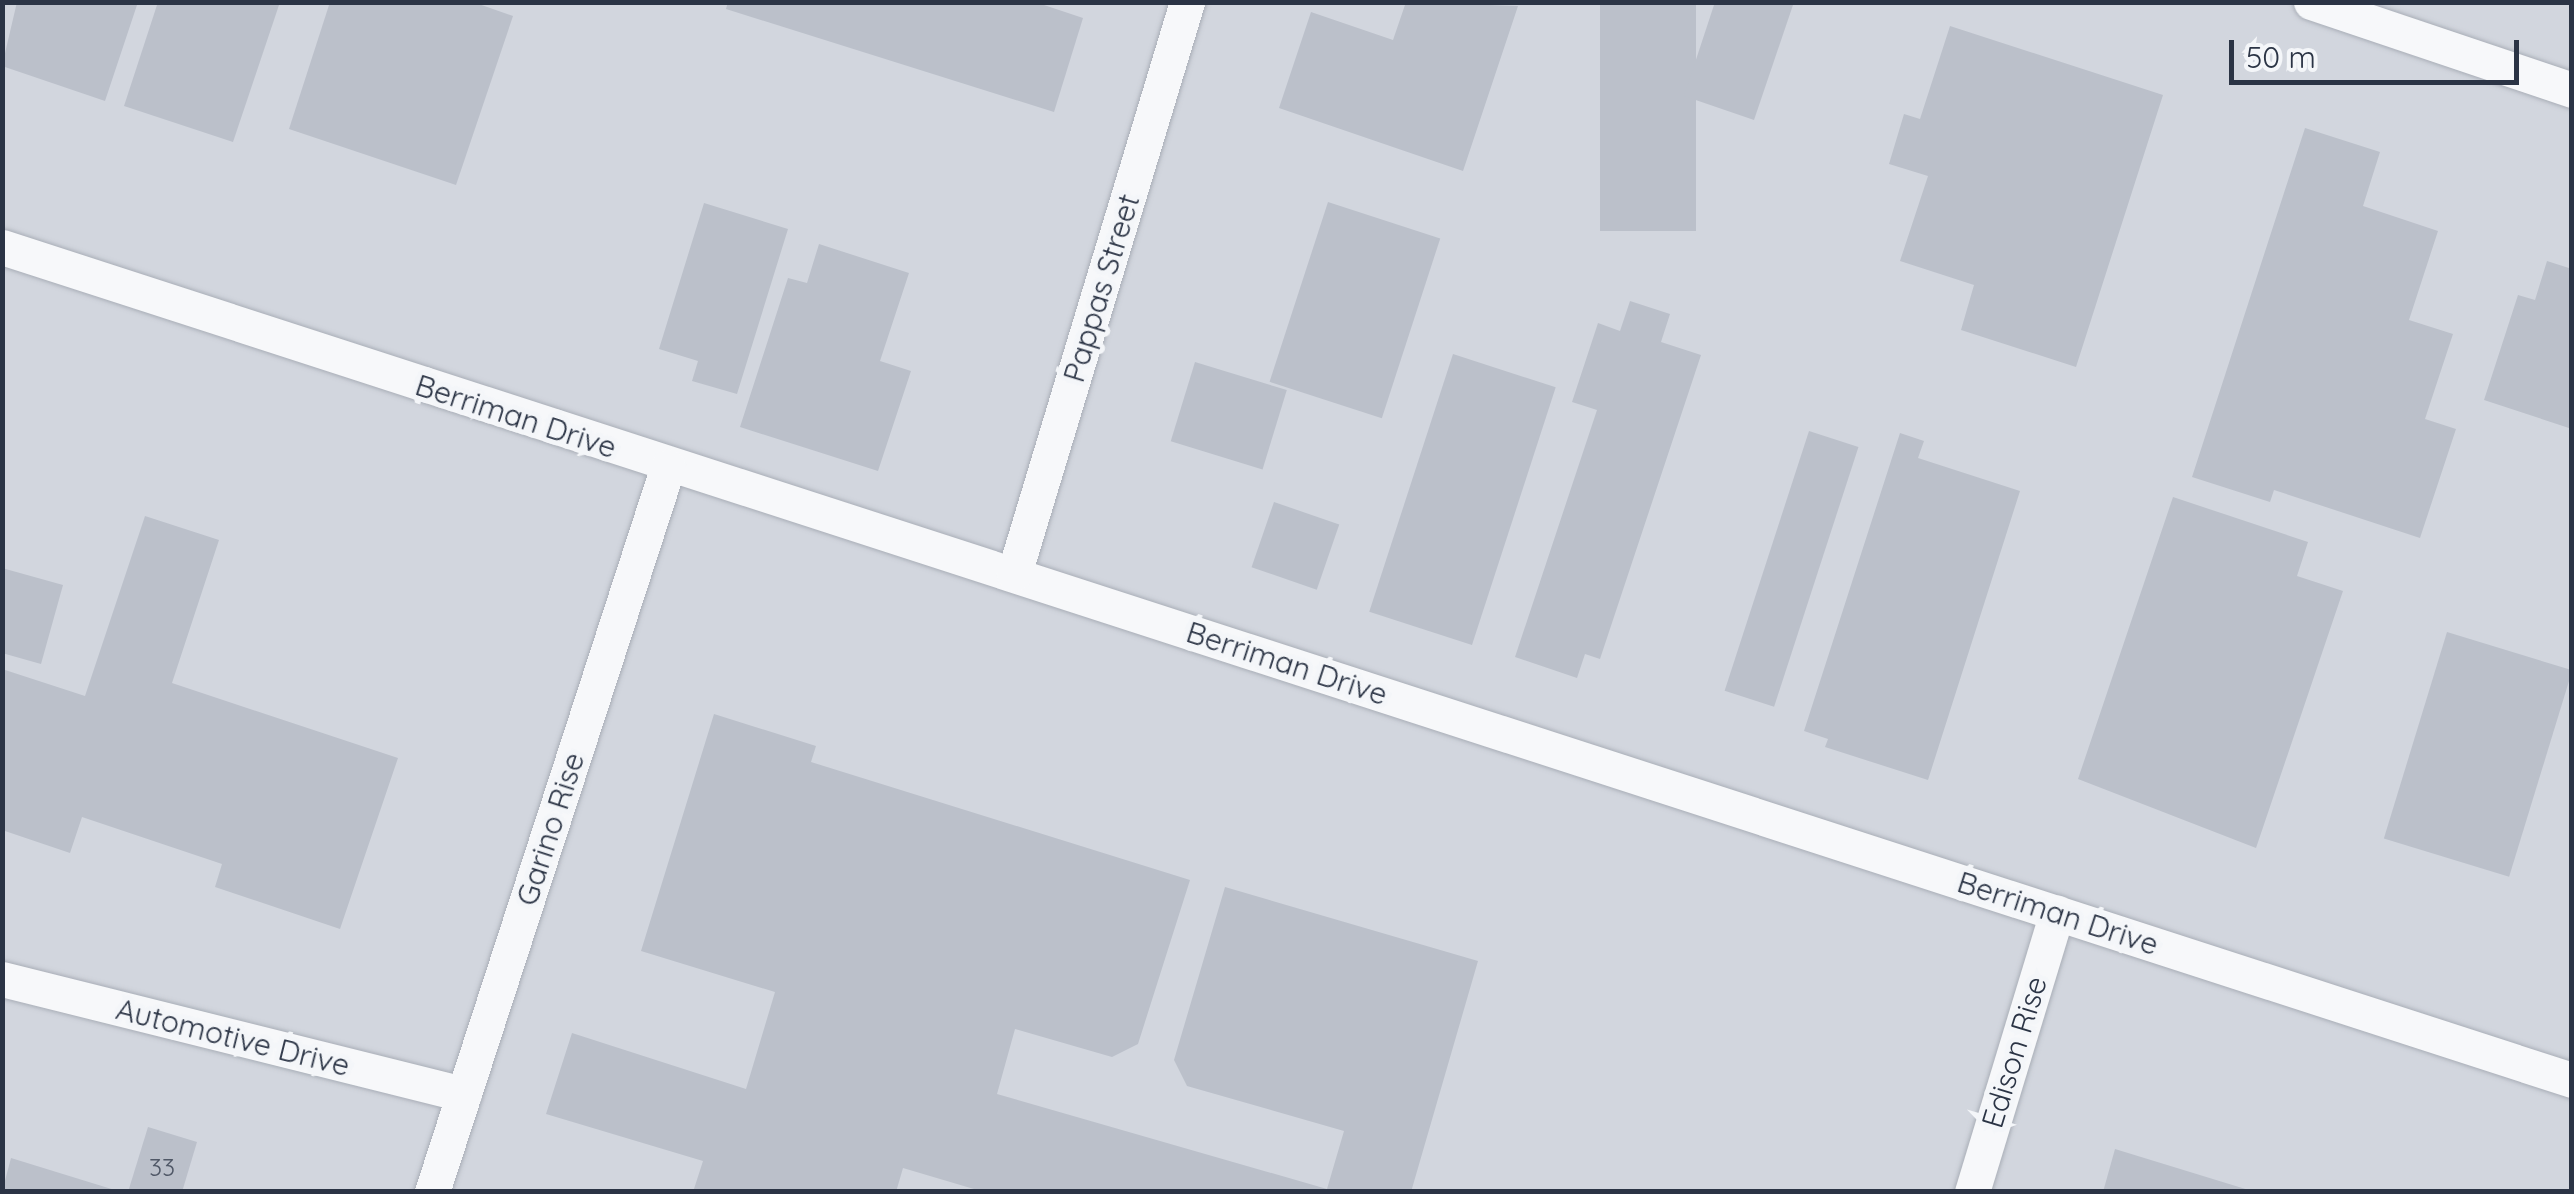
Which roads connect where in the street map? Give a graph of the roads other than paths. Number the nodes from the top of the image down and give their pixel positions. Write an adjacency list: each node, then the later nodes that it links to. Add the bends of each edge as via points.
1 (1188, 2): 6 (street, Pappas Street)
2 (2311, 2): 3 (street)
3 (2572, 90)
4 (2, 247): 5 (street, Berriman Drive)
5 (668, 466): 6 (street, Berriman Drive); 10 (street, Garino Rise)
6 (1014, 574): 7 (street, Berriman Drive)
7 (2057, 913): 9 (street, Berriman Drive); 12 (street, Edison Rise)
8 (2, 979): 10 (street, Automotive Drive)
9 (2572, 1080)
10 (464, 1094): 11 (street, Garino Rise)
11 (432, 1192)
12 (1972, 1192)

